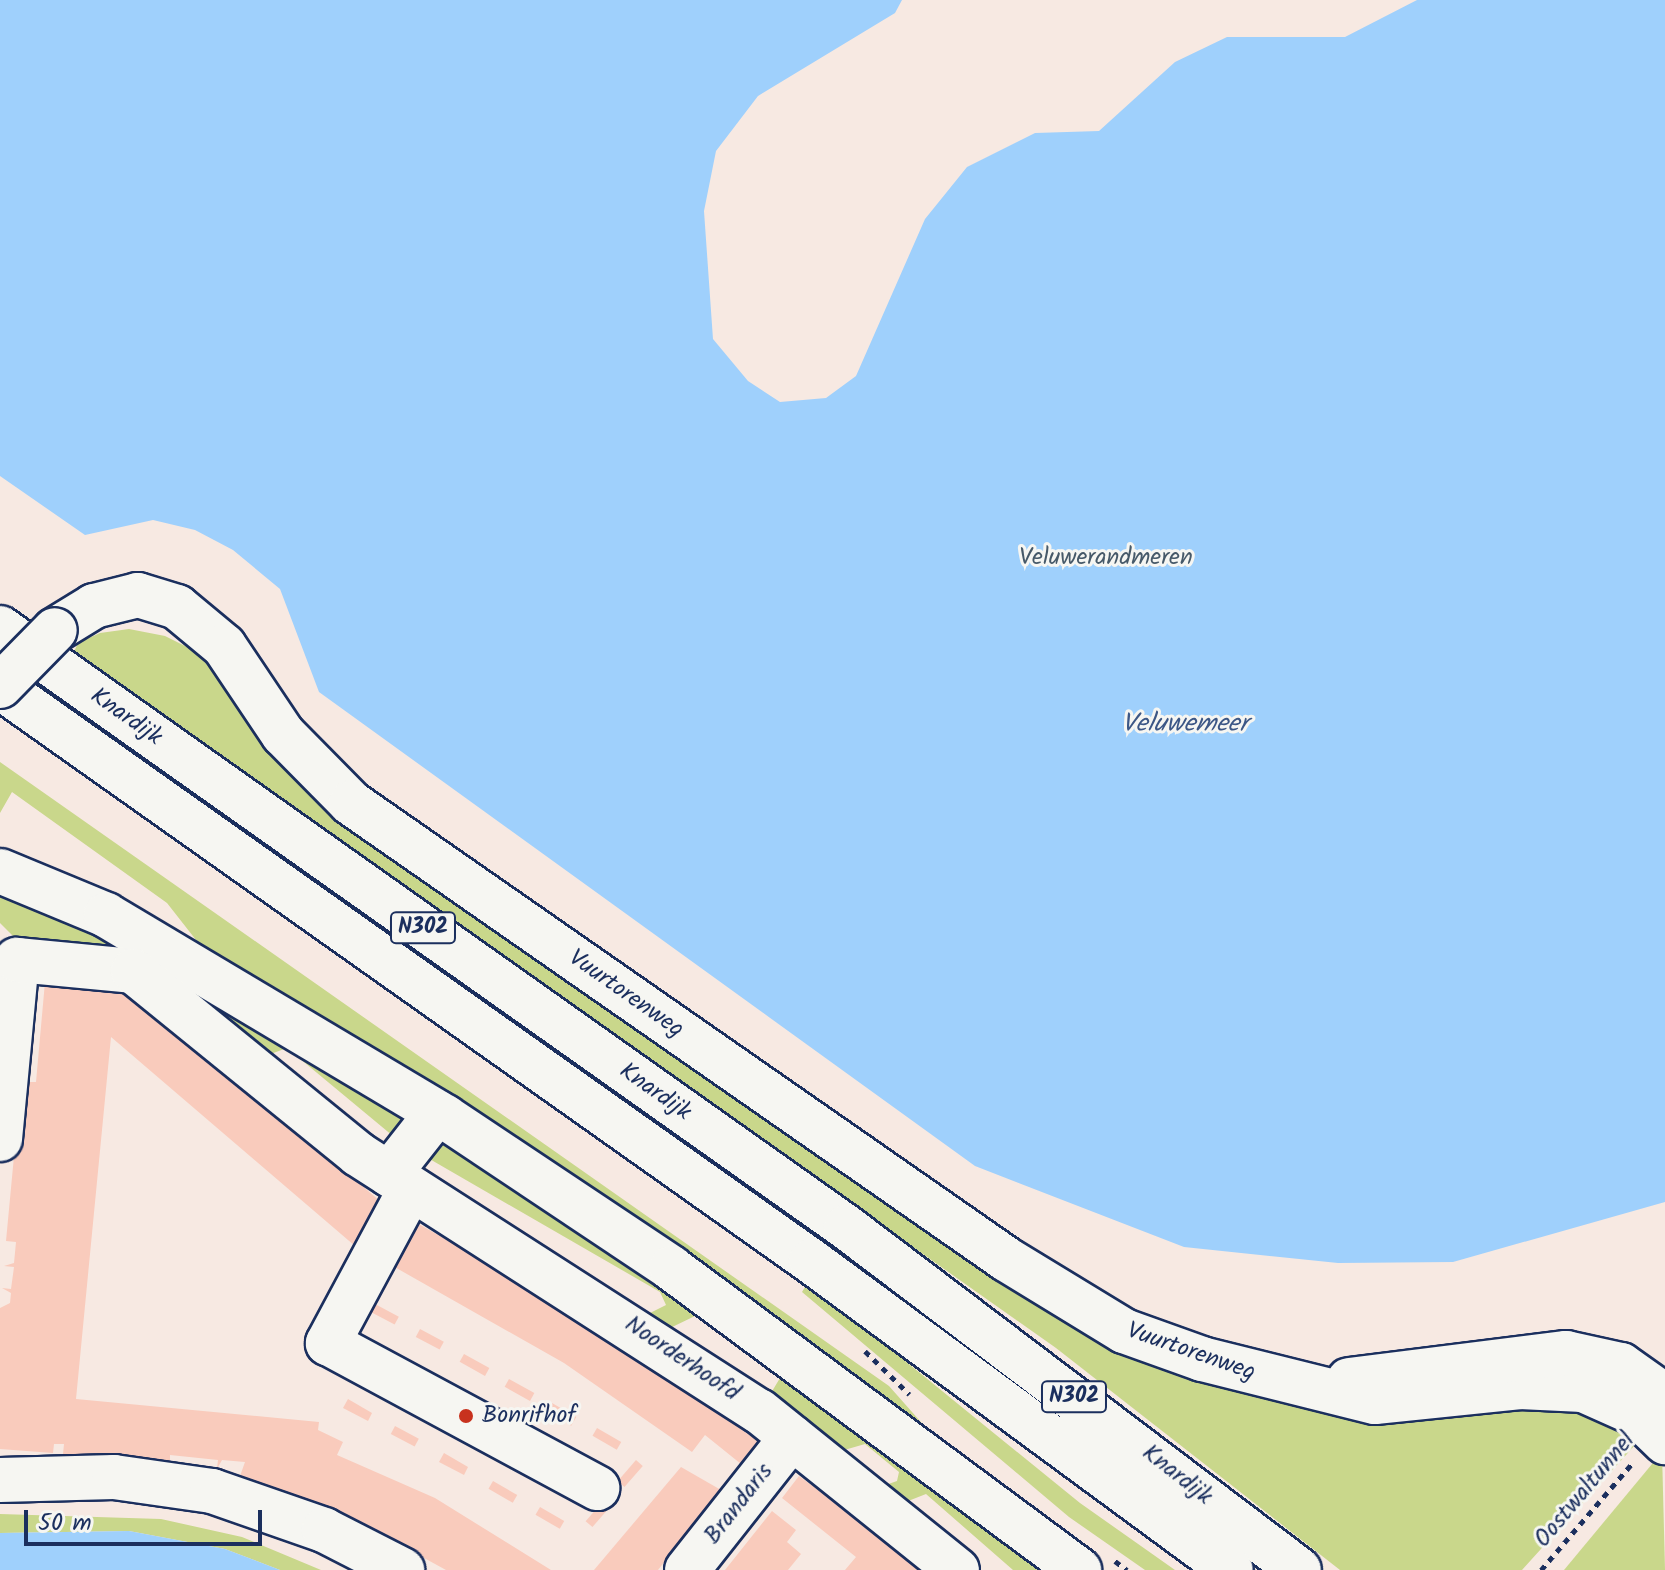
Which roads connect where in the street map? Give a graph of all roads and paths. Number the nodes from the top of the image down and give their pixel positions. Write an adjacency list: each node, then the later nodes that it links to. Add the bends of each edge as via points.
1 (0, 628): 19 (street, Knardijk / N302, via 846,1227)
2 (0, 687): 9 (street, Vuurtorenweg, bridge, via 55,630 94,606 138,595 177,607 224,646 283,734 351,803 1006,1259 1124,1331 1266,1377 1323,1386 1566,1353 1621,1365); 18 (street, Knardijk / N302, via 811,1261)
3 (0, 871): 4 (street, via 106,915)
4 (437, 1113): 6 (street); 13 (street, via 671,1268)
5 (0, 1139): 6 (street, Noorderhoofd, via 17,960 133,971)
6 (400, 1182): 10 (street, Noorderhoofd, via 610,1310); 12 (street, via 328,1343)
7 (860, 1346): 8 (path)
8 (913, 1399)
9 (1662, 1424): 20 (path, Oostwaltunnel)
10 (792, 1437): 15 (street, Brandaris); 16 (street, Noorderhoofd)
11 (0, 1480): 14 (street, via 114,1477 212,1491 276,1511)
12 (597, 1488)
13 (1090, 1560): 17 (path)
14 (402, 1570)
15 (687, 1570)
16 (957, 1570)
17 (1127, 1570)
18 (1231, 1570)
19 (1299, 1570)
20 (1541, 1570)

